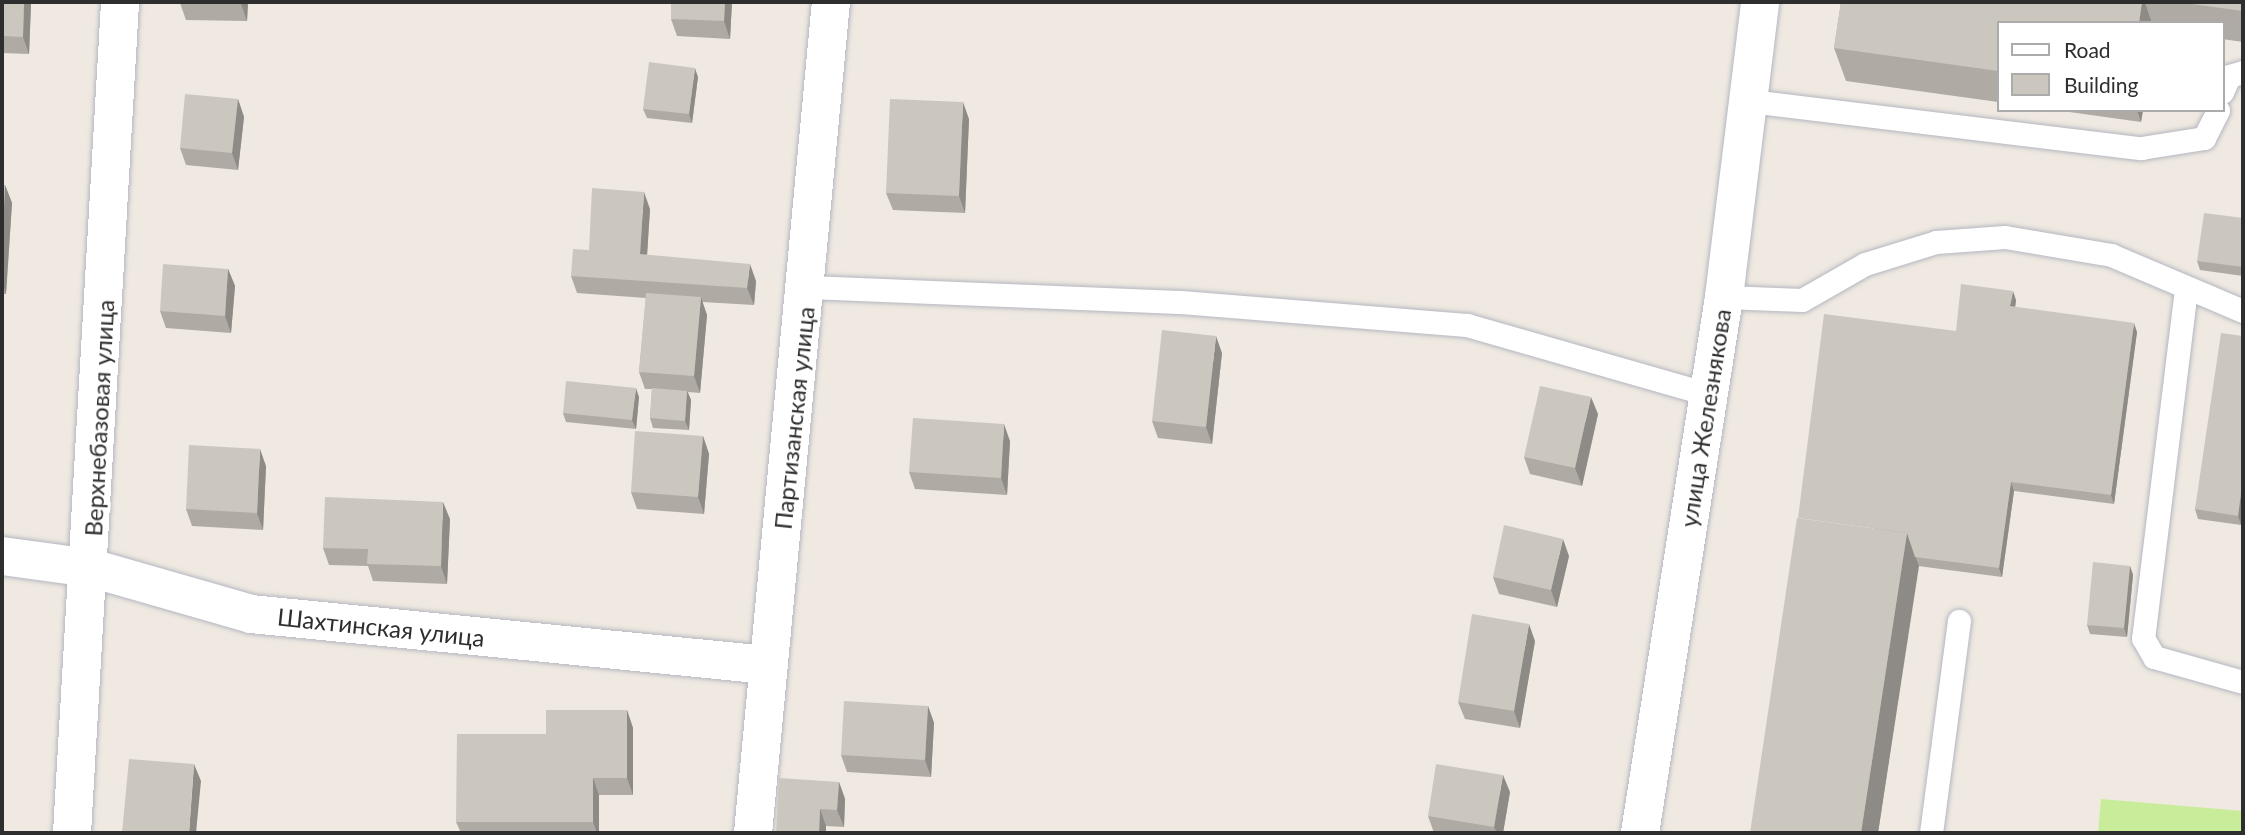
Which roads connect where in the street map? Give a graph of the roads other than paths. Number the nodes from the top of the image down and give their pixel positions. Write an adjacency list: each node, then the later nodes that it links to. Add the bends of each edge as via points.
1 (120, 2): 14 (street, Верхнебазовая улица)
2 (831, 2): 8 (street, Партизанская улица)
3 (1760, 2): 6 (street, улица Железнякова)
4 (2243, 72): 5 (lane, via 2229,76)
5 (2224, 87)
6 (1750, 101): 7 (lane, via 2141,148 2204,138); 10 (street, улица Железнякова)
7 (2217, 112)
8 (808, 287): 12 (lane, via 1180,302 1467,325); 16 (street, Партизанская улица)
9 (2186, 289): 10 (lane, via 2111,255 2005,237 1936,242 1865,264 1802,300); 11 (lane); 17 (lane, via 2143,638 2154,657)
10 (1724, 297): 12 (street, улица Железнякова)
11 (2243, 312)
12 (1707, 394): 20 (street, улица Железнякова)
13 (2, 556): 14 (street, Шахтинская улица)
14 (91, 569): 16 (street, Шахтинская улица, via 251,614); 18 (street, Верхнебазовая улица)
15 (1959, 621): 21 (lane)
16 (767, 665): 19 (street, Партизанская улица)
17 (2243, 682)
18 (72, 833)
19 (753, 833)
20 (1640, 833)
21 (1931, 833)

